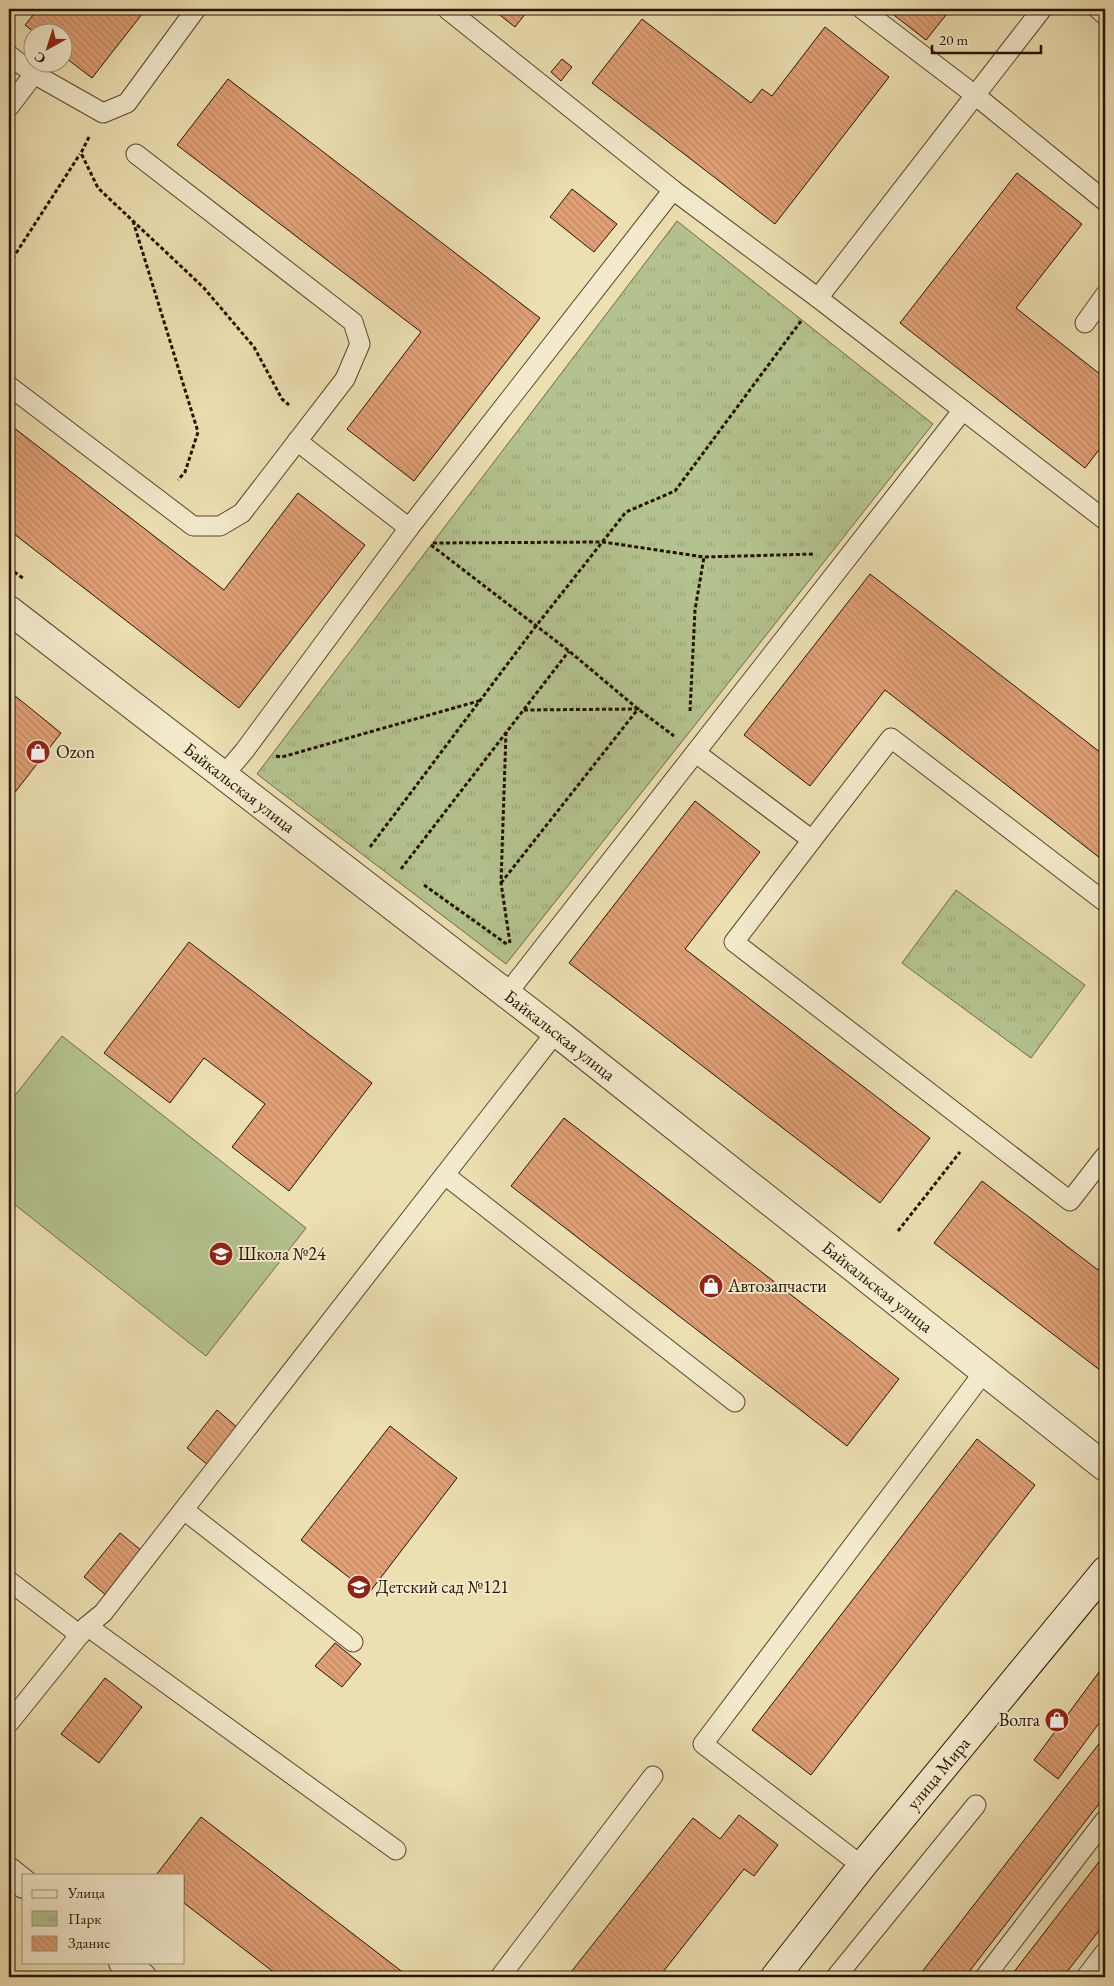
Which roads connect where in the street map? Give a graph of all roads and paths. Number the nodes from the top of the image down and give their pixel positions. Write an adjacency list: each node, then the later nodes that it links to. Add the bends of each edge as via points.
1 (196, 9): 11 (lane, via 127,103)
2 (447, 9): 14 (lane)
3 (862, 9): 9 (lane)
4 (1042, 9): 9 (lane)
5 (1098, 9): 6 (lane)
6 (1105, 15)
7 (9, 55): 8 (lane)
8 (34, 74): 10 (lane); 11 (lane)
9 (975, 95): 15 (lane); 19 (lane)
10 (10, 107)
11 (103, 113): 12 (path)
12 (80, 153): 16 (path, via 98,188); 17 (path)
13 (136, 154): 23 (lane, via 353,322 360,344 345,379)
14 (673, 190): 19 (lane); 27 (lane)
15 (1105, 201)
16 (132, 220): 23 (path, via 204,288 254,347 282,399); 25 (path, via 198,432 185,472)
17 (9, 264)
18 (1105, 295): 20 (lane)
19 (818, 298): 22 (lane); 28 (path, via 675,491 626,512)
20 (1085, 323)
21 (9, 386): 25 (lane)
22 (963, 410): 26 (lane); 29 (lane)
23 (310, 424): 24 (lane)
24 (297, 441): 25 (lane, via 242,513 220,526 193,526); 27 (lane)
25 (159, 500)
26 (1105, 520)
27 (409, 528): 38 (lane)
28 (603, 542): 30 (path); 32 (path); 32 (path, via 428,543)
29 (852, 553): 30 (path); 39 (lane)
30 (704, 557): 39 (path, via 695,610)
31 (11, 615): 40 (street, Байкальская улица)
32 (536, 626): 33 (path); 34 (path)
33 (570, 651): 35 (path); 36 (path)
34 (482, 700): 38 (path, via 282,757); 42 (path)
35 (523, 710): 36 (path); 37 (path)
36 (638, 710): 39 (path); 44 (path)
37 (506, 732): 43 (path); 44 (path)
38 (245, 750): 40 (lane)
39 (693, 750): 41 (lane); 46 (lane)
40 (224, 776): 47 (street, Байкальская улица)
41 (812, 840): 45 (lane, via 891,738); 49 (lane, via 734,942)
42 (369, 847)
43 (401, 869)
44 (501, 883): 46 (path, via 511,947)
45 (1105, 902)
46 (532, 963): 47 (lane)
47 (506, 995): 48 (street, Байкальская улица)
48 (556, 1032): 51 (lane); 53 (street, Байкальская улица)
49 (978, 1130): 50 (lane, via 1070,1201); 52 (path)
50 (1105, 1156)
51 (445, 1175): 54 (lane); 56 (lane)
52 (898, 1232)
53 (984, 1372): 55 (street, Байкальская улица); 66 (lane, via 703,1744)
54 (735, 1402)
55 (1105, 1467)
56 (184, 1510): 59 (lane, via 103,1613); 60 (lane)
57 (1105, 1571): 66 (street, улица Мира)
58 (9, 1581): 59 (lane)
59 (84, 1630): 61 (lane); 65 (lane)
60 (353, 1642)
61 (9, 1724)
62 (653, 1776): 72 (lane)
63 (976, 1805): 74 (lane)
64 (1105, 1820): 75 (lane)
65 (396, 1850)
66 (862, 1866): 73 (street, улица Мира)
67 (9, 1872): 68 (street)
68 (22, 1882)
69 (1105, 1952): 76 (lane)
70 (126, 1964): 71 (street)
71 (142, 1977)
72 (500, 1977)
73 (775, 1977)
74 (836, 1977)
75 (985, 1977)
76 (1086, 1977)

